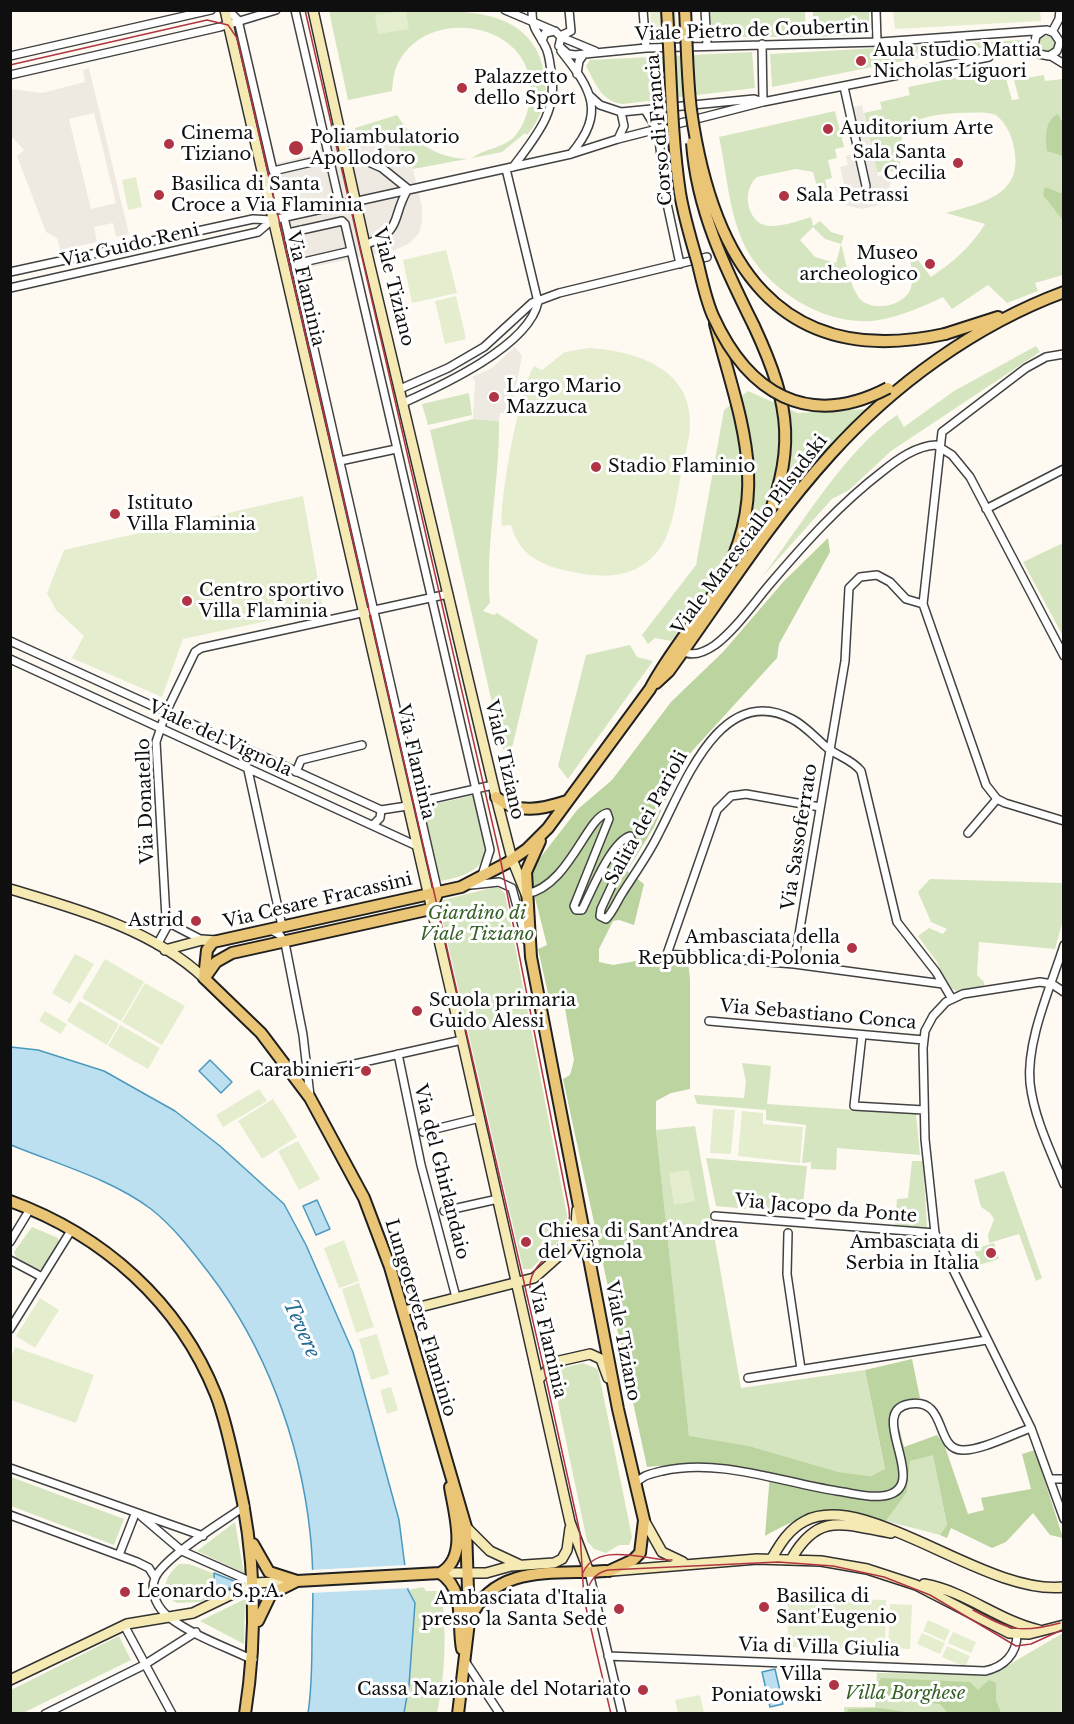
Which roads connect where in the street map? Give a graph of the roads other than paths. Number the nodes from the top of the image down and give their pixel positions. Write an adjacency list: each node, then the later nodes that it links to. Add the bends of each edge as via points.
1 (210, 10): 15 (street)
2 (227, 10): 16 (street, Via Flaminia); 18 (street, Via Flaminia)
3 (276, 10): 16 (street)
4 (295, 10): 52 (street)
5 (313, 10): 50 (street, Viale Tiziano)
6 (505, 10): 17 (street)
7 (532, 10): 17 (street)
8 (569, 10): 23 (street, via 571,31)
9 (643, 10): 31 (street)
10 (666, 10): 73 (main road, Corso di Francia, bridge, via 680,193)
11 (685, 10): 44 (main road, Corso di Francia, bridge)
12 (705, 10): 28 (street)
13 (876, 10): 24 (street)
14 (1060, 10): 21 (street)
15 (183, 13): 34 (street)
16 (238, 20): 18 (street); 52 (street, via 273,171)
17 (530, 22): 19 (street); 25 (street)
18 (228, 25): 39 (street); 59 (street, Via Flaminia)
19 (552, 30): 23 (street); 25 (street, via 545,33)
20 (1043, 31): 21 (street); 22 (street, Viale Pietro de Coubertin); 27 (street)
21 (1052, 32): 29 (street)
22 (1018, 33): 24 (street, Viale Pietro de Coubertin); 27 (street)
23 (560, 37): 30 (street); 32 (street)
24 (877, 42): 26 (street, Viale Pietro de Coubertin)
25 (544, 44): 30 (street); 53 (street, via 553,83 551,108 545,124)
26 (762, 44): 28 (street, Viale Pietro de Coubertin); 42 (street)
27 (1034, 44): 35 (street, via 1039,54)
28 (707, 45): 31 (street, Viale Pietro de Coubertin)
29 (1062, 45): 35 (street)
30 (558, 46): 33 (street, via 568,54); 38 (street)
31 (646, 48): 32 (street, Viale Pietro de Coubertin)
32 (595, 51): 33 (street)
33 (584, 54): 38 (street)
34 (10, 56)
35 (1051, 56): 37 (street)
36 (989, 57): 40 (street)
37 (1064, 64)
38 (577, 74): 41 (street)
39 (10, 75)
40 (844, 87): 42 (street); 54 (street)
41 (590, 95): 46 (street, via 600,105); 51 (street, via 591,125)
42 (763, 102): 43 (street, via 754,99); 47 (street)
43 (708, 103): 45 (street); 47 (street)
44 (691, 109): 72 (main road, Corso di Francia, bridge, via 704,175 722,229 755,282 778,306 812,327 859,342 900,342 945,334); 86 (main road, bridge, via 693,159 705,215 780,387 786,436 776,497)
45 (645, 110): 46 (street); 48 (street)
46 (621, 112): 49 (street, via 624,127)
47 (710, 116): 48 (street)
48 (657, 128): 49 (street); 66 (street)
49 (618, 139): 51 (street)
50 (344, 151): 55 (street, via 382,168); 56 (street, Viale Tiziano)
51 (571, 154): 53 (street)
52 (329, 158): 57 (street)
53 (510, 168): 55 (street); 71 (street)
54 (866, 186)
55 (408, 189): 56 (street); 61 (street, via 393,228)
56 (355, 201): 57 (street); 61 (street, Viale Tiziano)
57 (340, 205): 58 (street)
58 (284, 217): 59 (street); 60 (street, Via Flaminia)
59 (272, 220): 63 (street, Via Guido Reni, via 253,219); 67 (street, Via Guido Reni, via 258,232); 91 (street, Via Flaminia)
60 (288, 233): 62 (street, Viale Tiziano, via 343,222); 65 (street, Via Flaminia)
61 (365, 245): 78 (street, Viale Tiziano)
62 (351, 251): 65 (street); 81 (street, Viale Tiziano)
63 (84, 255): 67 (street); 68 (street, Via Guido Reni)
64 (707, 256): 66 (street)
65 (295, 264): 82 (street, Via Flaminia)
66 (680, 264): 71 (street, via 559,293)
67 (87, 271): 69 (street, Via Guido Reni)
68 (10, 272)
69 (10, 288)
70 (1064, 292): 72 (main road, Viale Maresciallo Pilsudski)
71 (538, 302): 74 (street, via 530,304); 77 (street, via 528,321)
72 (1015, 311): 76 (main road, Viale Maresciallo Pilsudski)
73 (713, 315): 76 (main road, Corso di Francia, bridge, via 744,368 758,382 786,399 815,406 864,399); 85 (main road, Corso di Francia, bridge, via 750,470 747,503)
74 (476, 352): 77 (street); 78 (street)
75 (1064, 354): 80 (street, via 1046,357 1005,383 945,428)
76 (939, 358): 86 (main road, Viale Maresciallo Pilsudski, via 836,448)
77 (482, 363): 79 (street)
78 (400, 389): 79 (street, Viale Tiziano)
79 (403, 403): 87 (street, Viale Tiziano)
80 (940, 446): 84 (street, via 962,465); 89 (street); 93 (street, via 926,446 911,453 875,477 813,534 720,640 703,651)
81 (396, 449): 82 (street); 88 (street, Viale Tiziano)
82 (340, 461): 90 (street, Via Flaminia)
83 (1064, 469): 84 (street)
84 (987, 509): 94 (street)
85 (730, 563): 93 (main road, Viale Maresciallo Pilsudski)
86 (742, 568): 93 (main road, Viale Maresciallo Pilsudski)
87 (448, 594): 88 (street, Via Donatello); 102 (street, Viale Tiziano)
88 (431, 598): 90 (street, Via Donatello); 103 (street, Viale Tiziano)
89 (923, 604): 99 (street, Via Sassoferrato, via 906,600 890,582 877,575 860,577 850,585 845,661); 105 (street, via 979,769)
90 (373, 609): 91 (street, Via Donatello); 107 (street, Via Flaminia)
91 (363, 611): 96 (street, Via Donatello, via 198,650); 108 (street, Via Flaminia)
92 (10, 642): 96 (street, Viale del Vignola)
93 (679, 649): 106 (main road, Viale Maresciallo Pilsudski, via 669,671 650,689)
94 (1064, 656)
95 (10, 659): 97 (street, Viale del Vignola)
96 (166, 712): 97 (street, Via Donatello); 101 (street, Viale del Vignola)
97 (159, 728): 100 (street, Viale del Vignola); 123 (street, Via Donatello, via 156,744)
98 (362, 744): 101 (street, via 301,760)
99 (829, 750): 109 (street, Via Sassoferrato); 121 (street, Salita dei Parioli, via 787,716 759,713 739,718 717,733 694,762 655,842 606,919 600,916 601,909 632,842 630,836 609,860 582,910 576,910 574,905 609,819 607,813 601,815 548,886); 135 (street, via 854,763 863,774 897,922)
100 (248, 770): 112 (street, Viale del Vignola); 124 (street)
101 (296, 772): 110 (street, Viale del Vignola)
102 (493, 785): 103 (street); 104 (street, Viale Tiziano)
103 (476, 789): 107 (street); 117 (street, Viale Tiziano, via 490,850)
104 (495, 797): 106 (main road, via 509,806 530,809); 116 (street, Viale Tiziano)
105 (997, 799): 111 (street); 114 (street)
106 (567, 801): 113 (main road, Viale Maresciallo Pilsudski)
107 (418, 802): 120 (street, Via Flaminia)
108 (408, 806): 110 (street); 115 (street, Via Flaminia)
109 (820, 807): 132 (street, Via Sassoferrato); 132 (street, via 746,794 732,796 722,803 667,954)
110 (381, 810): 112 (street)
111 (1064, 821)
112 (373, 825): 115 (street, Viale del Vignola)
113 (548, 828): 116 (main road); 121 (main road, via 528,863)
114 (969, 833)
115 (417, 846): 120 (street, Via Flaminia)
116 (512, 859): 117 (main road); 121 (street, Viale Tiziano)
117 (482, 875): 118 (main road)
118 (461, 887): 120 (main road); 131 (street, via 495,882 512,888)
119 (10, 889): 130 (street, Lungotevere Flaminio, via 86,912)
120 (433, 893): 122 (main road, Via Cesare Fracassini); 124 (main road, Via Cesare Fracassini)
121 (526, 894): 131 (main road, Viale Tiziano)
122 (431, 909): 128 (main road, Via Cesare Fracassini); 141 (street, Via Flaminia)
123 (169, 923): 126 (street); 130 (street)
124 (282, 926): 125 (main road, Via Cesare Fracassini)
125 (268, 929): 127 (main road, Via Cesare Fracassini); 128 (street)
126 (202, 940): 127 (street); 130 (street)
127 (216, 941): 134 (main road, via 207,950)
128 (285, 943): 134 (main road, Via Cesare Fracassini, via 229,954 215,963); 145 (street, via 303,1035)
129 (1064, 945): 133 (street)
130 (161, 947): 134 (street, Lungotevere Flaminio)
131 (531, 957): 152 (main road, Viale Tiziano)
132 (794, 964): 135 (street)
133 (1060, 970): 136 (street)
134 (204, 978): 145 (main road, Lungotevere Flaminio, via 261,1033)
135 (943, 984): 138 (street)
136 (1052, 984): 137 (street); 138 (street, via 1040,982 971,992); 149 (street, via 1030,1055 1030,1082)
137 (1062, 991)
138 (951, 999): 142 (street, via 933,1016)
139 (709, 1021): 140 (street, Via Sebastiano Conca)
140 (861, 1035): 142 (street, Via Sebastiano Conca); 146 (street, via 854,1106)
141 (462, 1040): 143 (street); 147 (street, Via Flaminia)
142 (924, 1040): 146 (street)
143 (398, 1054): 144 (street); 163 (street, Via del Ghirlandaio, via 421,1165)
144 (337, 1068)
145 (310, 1098): 164 (main road, Lungotevere Flaminio, via 364,1198)
146 (924, 1110): 158 (street)
147 (480, 1118): 148 (street); 150 (street, Via Flaminia)
148 (423, 1132)
149 (1064, 1184)
150 (498, 1199): 154 (street); 162 (street, Via Flaminia)
151 (10, 1202): 153 (main road)
152 (577, 1203): 162 (street, via 576,1230 565,1250 537,1277); 170 (main road, Viale Tiziano)
153 (30, 1209): 156 (main road); 159 (street)
154 (444, 1211)
155 (715, 1216): 158 (street, Via Jacopo da Ponte)
156 (72, 1228): 161 (street); 177 (main road, via 105,1250 149,1290 181,1330 200,1361 224,1420)
157 (788, 1233): 167 (street, via 787,1274)
158 (934, 1233): 166 (street)
159 (10, 1242)
160 (10, 1260): 161 (street)
161 (42, 1277): 165 (street)
162 (516, 1283): 163 (street); 169 (street, Via Flaminia)
163 (456, 1297): 164 (street)
164 (404, 1311): 173 (main road, Lungotevere Flaminio)
165 (10, 1329)
166 (987, 1340): 167 (street); 171 (street)
167 (801, 1369): 168 (street)
168 (748, 1378)
169 (539, 1379): 170 (street, via 555,1362 594,1354 603,1364); 182 (street, Via Flaminia)
170 (618, 1409): 176 (main road, Viale Tiziano)
171 (1031, 1428): 174 (street); 176 (street, via 971,1449 955,1449 947,1442 932,1410 922,1404 901,1407 895,1416 894,1434 904,1477 900,1488 890,1495 858,1494 698,1467 642,1476)
172 (10, 1468): 179 (street)
173 (447, 1468): 183 (main road, Lungotevere Flaminio); 195 (main road, via 457,1549 451,1566)
174 (1050, 1479): 175 (street); 180 (street)
175 (1064, 1479)
176 (635, 1485): 181 (main road, Viale Tiziano)
177 (245, 1506): 185 (street); 186 (main road)
178 (10, 1515): 188 (street)
179 (138, 1515): 185 (street); 187 (street); 188 (street)
180 (1064, 1519)
181 (644, 1520): 191 (street, Viale Tiziano, via 662,1552); 193 (main road, Viale Tiziano, via 640,1553)
182 (570, 1522): 192 (street, via 569,1544 562,1559); 194 (street)
183 (466, 1527): 192 (street, via 477,1541); 196 (main road, Lungotevere Flaminio)
184 (901, 1535): 189 (street, via 862,1519 823,1515 792,1530); 190 (street, via 825,1526 807,1536); 201 (street, via 1011,1581 1038,1588)
185 (203, 1536): 187 (street)
186 (250, 1536): 198 (main road, via 269,1572); 200 (main road)
187 (182, 1551): 197 (street); 200 (street)
188 (119, 1555): 197 (street, via 147,1567)
189 (772, 1558): 190 (street); 191 (street)
190 (792, 1558): 199 (street, via 839,1563)
191 (686, 1563): 193 (street)
192 (523, 1571): 194 (main road); 196 (street); 203 (main road, via 497,1586)
193 (608, 1571): 194 (main road)
194 (589, 1572): 210 (street)
195 (440, 1573): 196 (street); 198 (main road); 212 (main road, via 457,1592)
196 (469, 1573): 203 (main road, Lungotevere Flaminio)
197 (155, 1578): 202 (street, via 156,1602)
198 (297, 1581): 200 (street); 206 (main road, via 270,1596)
199 (907, 1582): 207 (street, via 942,1588 1008,1621); 209 (street, via 940,1595)
200 (255, 1584): 202 (street, via 199,1611); 206 (main road)
201 (1064, 1587)
202 (170, 1618): 204 (street); 208 (street)
203 (469, 1622): 212 (main road, Lungotevere Flaminio)
204 (124, 1625): 213 (street); 214 (street)
205 (1064, 1625): 207 (street)
206 (255, 1629): 211 (main road)
207 (1043, 1631): 209 (street)
208 (196, 1632): 211 (street); 213 (street)
209 (1017, 1639): 210 (street, Via di Villa Giulia, via 1008,1659 985,1671)
210 (608, 1656): 220 (street)
211 (252, 1660): 217 (main road)
212 (465, 1661): 218 (main road); 219 (street)
213 (144, 1665): 215 (street); 216 (street)
214 (10, 1680)
215 (45, 1713)
216 (172, 1713)
217 (245, 1713)
218 (458, 1713)
219 (500, 1713)
220 (622, 1713)

